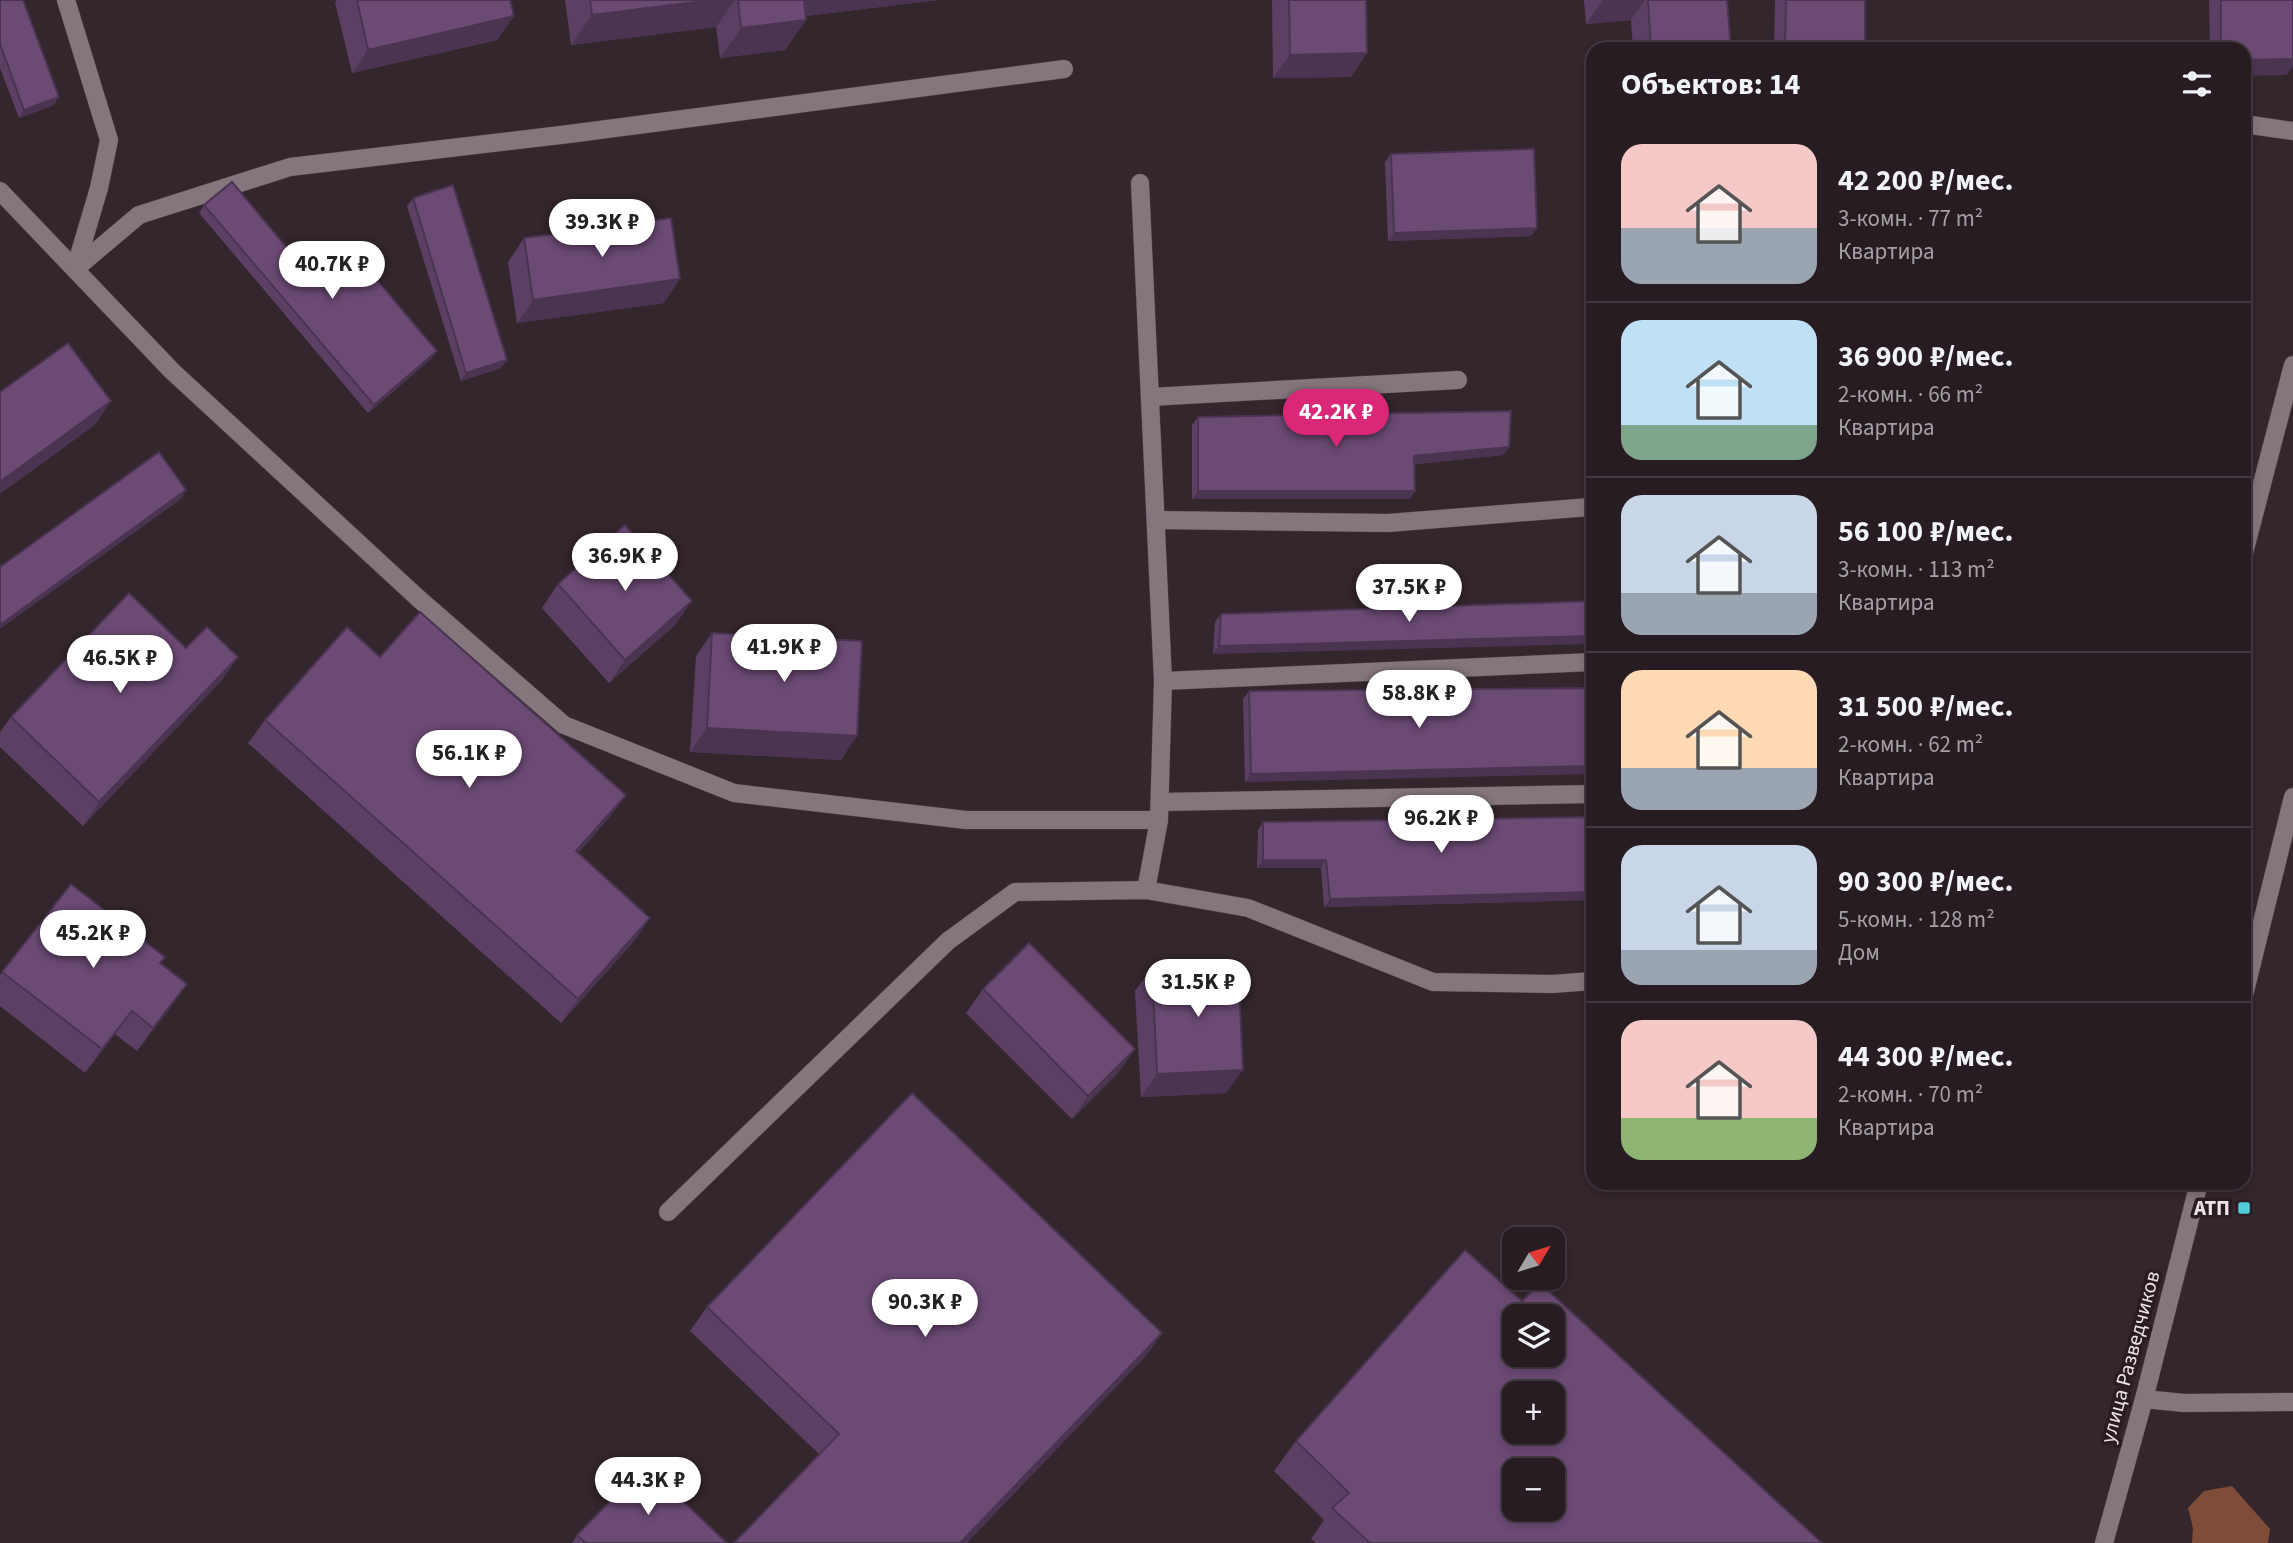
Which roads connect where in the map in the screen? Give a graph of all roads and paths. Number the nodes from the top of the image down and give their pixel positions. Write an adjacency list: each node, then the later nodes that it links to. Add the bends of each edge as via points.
1 (66, 0): 7 (street, via 109,141)
2 (1064, 69): 7 (street, via 290,167 139,215)
3 (2251, 125): 4 (street)
4 (2293, 131)
5 (1140, 183): 10 (street)
6 (0, 191): 7 (street)
7 (75, 269): 19 (street, via 172,371 419,599 564,725 734,793 966,820)
8 (2293, 365): 13 (street)
9 (1458, 380): 10 (street)
10 (1150, 397): 12 (street)
11 (1586, 507): 12 (street, via 1388,523)
12 (1156, 520): 15 (street)
13 (2251, 526)
14 (1586, 662): 15 (street)
15 (1163, 681): 18 (street)
16 (1586, 794): 18 (street)
17 (2293, 797): 21 (street)
18 (1160, 802): 19 (street)
19 (1159, 820): 20 (street)
20 (1146, 890): 22 (street, via 1248,908 1433,982); 24 (street, via 1015,892 948,941)
21 (2251, 947)
22 (1586, 981)
23 (2197, 1190): 25 (street, улица Разведчиков)
24 (668, 1212)
25 (2144, 1399): 26 (street); 27 (street, улица Разведчиков)
26 (2293, 1402)
27 (2104, 1543)

